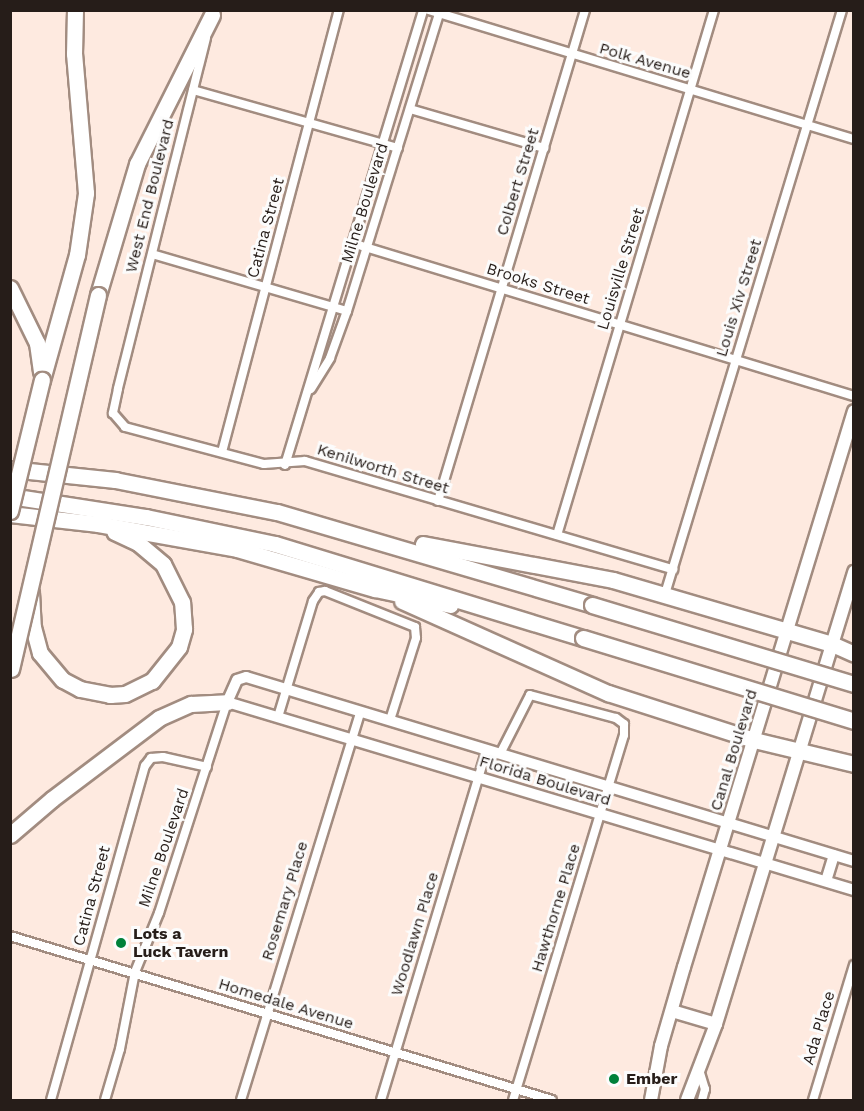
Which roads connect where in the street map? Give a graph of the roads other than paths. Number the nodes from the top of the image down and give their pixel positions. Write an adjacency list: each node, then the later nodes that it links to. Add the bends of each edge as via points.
1 (75, 10): 30 (highway, via 74,47 86,193 68,286)
2 (339, 10): 14 (street, Catina Street)
3 (423, 10): 17 (street, Milne Boulevard)
4 (429, 10): 8 (street, Polk Avenue)
5 (585, 10): 10 (street, Colbert Street)
6 (714, 10): 12 (street, Louisville Street)
7 (842, 10): 15 (street, Louis Xiv Street)
8 (440, 12): 10 (street, Polk Avenue); 13 (street, Milne Boulevard)
9 (213, 13): 11 (street, West End Boulevard); 46 (highway, bridge, via 136,164 98,295)
10 (572, 55): 12 (street, Polk Avenue); 19 (street, Colbert Street)
11 (193, 90): 14 (street); 22 (street, West End Boulevard)
12 (691, 90): 15 (street, Polk Avenue); 28 (street, Louisville Street)
13 (410, 109): 18 (street, Milne Boulevard); 19 (street)
14 (310, 122): 17 (street); 23 (street, Catina Street)
15 (808, 126): 16 (street, Polk Avenue); 29 (street, Louis Xiv Street)
16 (854, 139)
17 (382, 144): 18 (street); 20 (street, Milne Boulevard)
18 (398, 148): 21 (street, Milne Boulevard)
19 (544, 148): 24 (street, Colbert Street)
20 (352, 243): 21 (street, Brooks Street); 26 (street, Milne Boulevard)
21 (367, 248): 24 (street, Brooks Street); 27 (street, Milne Boulevard)
22 (152, 254): 23 (street); 31 (street, West End Boulevard)
23 (266, 286): 26 (street); 35 (street, Catina Street)
24 (501, 287): 28 (street, Brooks Street); 39 (street, Colbert Street)
25 (10, 288): 30 (highway, via 37,343)
26 (333, 307): 27 (street); 33 (street, Milne Boulevard)
27 (347, 311): 33 (street, Milne Boulevard, via 330,358)
28 (620, 325): 29 (street, Brooks Street); 43 (street, Louisville Street)
29 (736, 360): 32 (street, Brooks Street); 44 (street, Louis Xiv Street)
30 (42, 380): 40 (highway, bridge)
31 (118, 389): 35 (street, Kenilworth Street, via 113,414 125,427)
32 (854, 396)
33 (304, 399): 36 (street, Milne Boulevard)
34 (854, 411): 50 (main road, Canal Boulevard)
35 (222, 452): 36 (street, Kenilworth Street, via 264,464)
36 (285, 465): 39 (street, Kenilworth Street, via 305,461)
37 (10, 470): 42 (highway, via 182,491)
38 (10, 496): 49 (highway, via 231,534 355,567)
39 (438, 501): 43 (street, Kenilworth Street)
40 (10, 512): 41 (highway)
41 (98, 524): 46 (highway, via 138,543 163,564 182,602 184,629 173,658 153,681 110,695 87,691 63,680 40,652 33,627); 47 (highway, via 237,549)
42 (346, 530): 48 (highway, via 613,580); 55 (highway, bridge)
43 (557, 535): 44 (street, Kenilworth Street)
44 (673, 569): 48 (street, Louis Xiv Street)
45 (854, 572): 51 (main road)
46 (31, 588): 53 (highway, bridge)
47 (375, 589): 49 (highway); 63 (highway, via 608,693)
48 (665, 594): 50 (highway)
49 (541, 626): 61 (highway, bridge)
50 (789, 632): 51 (highway); 63 (main road, Canal Boulevard)
51 (832, 644): 52 (highway); 65 (main road)
52 (854, 654)
53 (11, 670)
54 (240, 677): 56 (street, Florida Boulevard); 57 (street, Milne Boulevard)
55 (854, 684)
56 (287, 689): 58 (street, Florida Boulevard); 59 (street); 60 (street, via 319,592 331,592 415,627 416,638)
57 (227, 702): 59 (street, Florida Boulevard); 68 (street, Milne Boulevard); 73 (highway, via 191,704 159,718)
58 (361, 711): 60 (street, Florida Boulevard); 62 (street, Rosemary Place)
59 (278, 717): 62 (street, Florida Boulevard)
60 (390, 720): 64 (street, Florida Boulevard)
61 (854, 721)
62 (352, 738): 69 (street, Florida Boulevard); 86 (street, Rosemary Place)
63 (754, 740): 65 (highway); 72 (main road, Canal Boulevard)
64 (487, 750): 66 (street, Florida Boulevard); 69 (street, Woodlawn Place)
65 (800, 752): 67 (highway); 74 (main road)
66 (500, 754): 70 (street, Florida Boulevard); 70 (street, Hawthorne Place, via 530,695 616,718 624,724)
67 (854, 764)
68 (207, 767): 82 (street, Catina Street, via 163,757 147,760); 84 (street, Milne Boulevard)
69 (478, 776): 71 (street, Florida Boulevard); 88 (street, Woodlawn Place)
70 (609, 786): 71 (street, Hawthorne Place); 72 (street, Florida Boulevard)
71 (601, 814): 75 (street, Florida Boulevard); 90 (street, Hawthorne Place)
72 (729, 823): 74 (street, Florida Boulevard); 75 (main road, Canal Boulevard)
73 (10, 835)
74 (773, 838): 76 (street, Florida Boulevard); 78 (main road)
75 (720, 850): 78 (street, Florida Boulevard); 85 (main road, Canal Boulevard)
76 (834, 855): 77 (street, Florida Boulevard); 79 (street)
77 (854, 861)
78 (765, 863): 79 (street, Florida Boulevard); 87 (main road)
79 (826, 882): 80 (street, Florida Boulevard)
80 (854, 890)
81 (10, 936): 82 (street, Homedale Avenue)
82 (90, 960): 84 (street, Homedale Avenue); 91 (street, Catina Street)
83 (854, 965): 100 (street, Ada Place)
84 (135, 972): 86 (street, Homedale Avenue); 92 (street, Milne Boulevard)
85 (672, 1011): 87 (main road); 97 (main road, Canal Boulevard)
86 (266, 1013): 88 (street, Homedale Avenue); 93 (street, Rosemary Place)
87 (716, 1024): 89 (main road)
88 (395, 1053): 90 (street, Homedale Avenue); 94 (street, Woodlawn Place)
89 (700, 1073): 98 (main road); 99 (street, via 705,1089)
90 (516, 1090): 95 (street, Hawthorne Place); 96 (street, Homedale Avenue)
91 (51, 1101)
92 (105, 1101)
93 (241, 1101)
94 (381, 1101)
95 (513, 1101)
96 (552, 1101)
97 (651, 1101)
98 (687, 1101)
99 (702, 1101)
100 (813, 1101)

